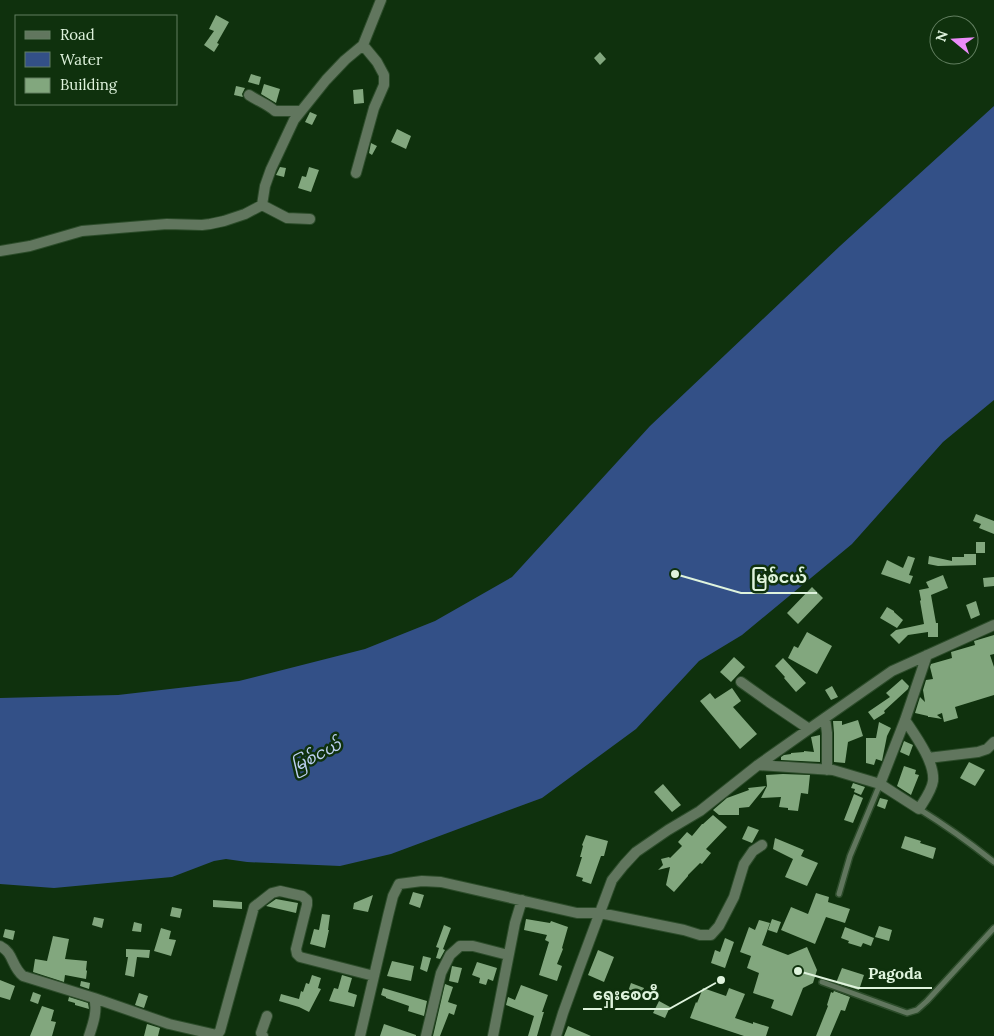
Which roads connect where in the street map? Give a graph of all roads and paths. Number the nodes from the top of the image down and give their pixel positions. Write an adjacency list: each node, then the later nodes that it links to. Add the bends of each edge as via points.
1 (381, 0): 2 (street)
2 (363, 45): 4 (street, via 344,60); 5 (street, via 377,62 384,75 384,84)
3 (250, 95): 4 (street, via 275,111)
4 (301, 111): 6 (street, via 270,169)
5 (356, 173)
6 (262, 205): 7 (street, via 288,218); 8 (street, via 245,214 210,224 82,231)
7 (310, 219)
8 (0, 251)
9 (994, 625): 10 (street)
10 (927, 655): 12 (street, via 892,671); 13 (street)
11 (741, 682): 14 (street)
12 (825, 718): 14 (street); 18 (street)
13 (905, 720): 16 (street); 19 (street)
14 (809, 729): 17 (street)
15 (994, 742): 16 (street, via 987,750)
16 (928, 758): 20 (street, via 933,781)
17 (758, 765): 18 (street); 25 (street, via 700,811 636,852 612,880)
18 (827, 770): 19 (street)
19 (880, 784): 20 (street); 23 (lane, via 850,856)
20 (919, 809): 22 (lane)
21 (762, 844): 25 (street, via 744,864 734,897 711,935)
22 (994, 862)
23 (839, 894)
24 (522, 900): 25 (street, via 577,913); 28 (street); 29 (street, via 441,882 399,884 393,896)
25 (600, 913): 38 (street)
26 (994, 928): 30 (lane, via 917,1010 907,1013 896,1010)
27 (0, 946): 31 (street, via 23,976)
28 (508, 955): 36 (street, via 460,946 450,955 441,973); 37 (street)
29 (374, 976): 31 (street, via 300,957 296,949 307,900 280,891 272,893 254,908 217,1035 169,1024); 35 (street)
30 (822, 982)
31 (94, 998): 33 (street, via 96,1003)
32 (267, 1016): 34 (street)
33 (89, 1036)
34 (263, 1036)
35 (360, 1036)
36 (426, 1036)
37 (493, 1036)
38 (556, 1036)

